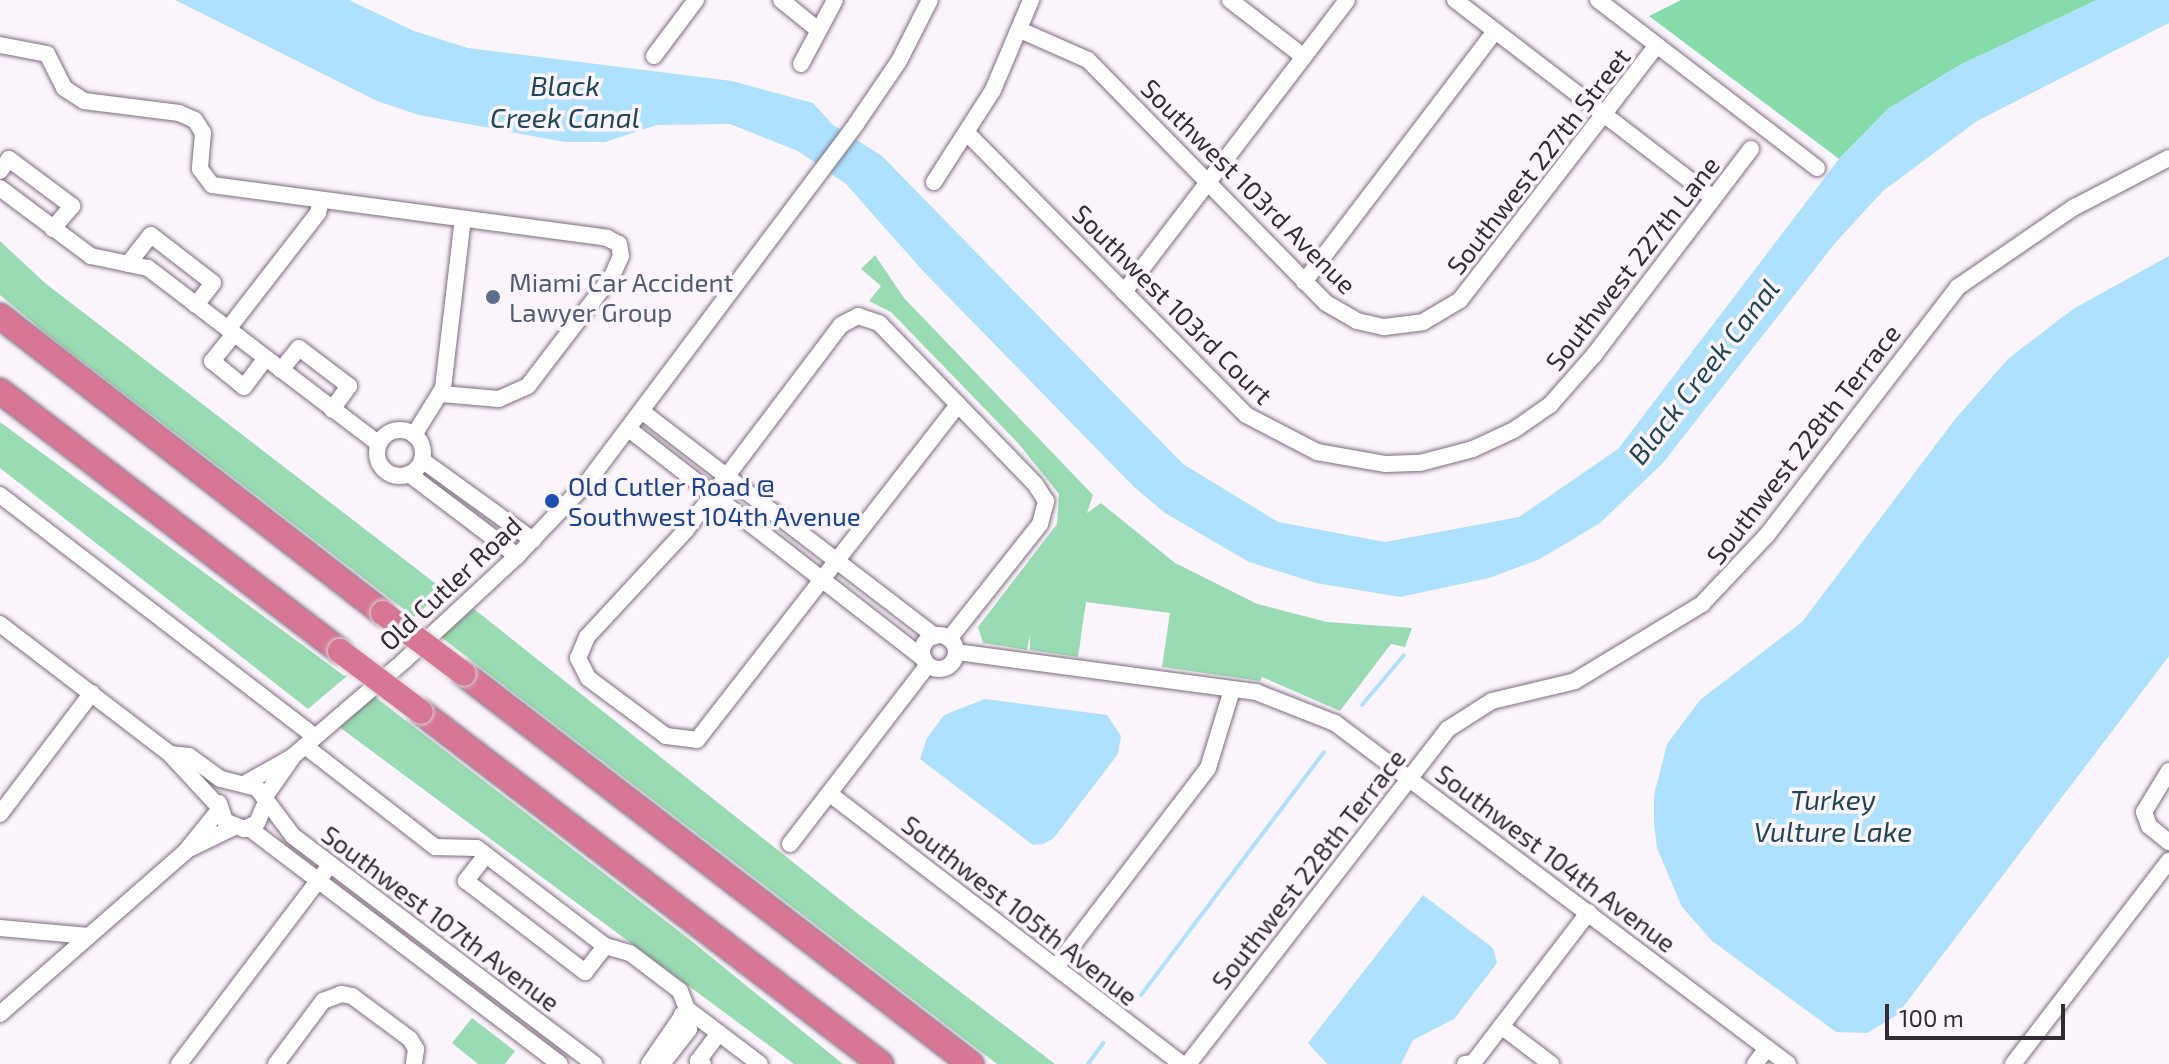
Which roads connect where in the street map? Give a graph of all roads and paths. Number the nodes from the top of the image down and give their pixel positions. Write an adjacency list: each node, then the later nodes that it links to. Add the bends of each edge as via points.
1 (696, 0): 15 (street)
2 (781, 0): 10 (street)
3 (835, 0): 10 (street)
4 (930, 0): 46 (street, Old Cutler Road, via 899,61 856,124)
5 (1031, 0): 11 (street)
6 (1230, 0): 16 (street)
7 (1347, 0): 16 (street)
8 (1455, 0): 12 (street)
9 (1598, 0): 14 (street)
10 (817, 29): 17 (street)
11 (1020, 30): 19 (street); 25 (street, Southwest 103rd Avenue, via 1088,60)
12 (1495, 31): 18 (street); 32 (street)
13 (0, 45): 28 (street, via 47,54 64,88 84,101 179,113 195,120 203,133 200,169 212,185)
14 (1657, 45): 18 (street, Southwest 227th Street); 22 (street)
15 (654, 56)
16 (1304, 57): 25 (street)
17 (801, 64)
18 (1605, 115): 27 (street); 34 (street, Southwest 227th Street)
19 (967, 133): 24 (street); 33 (street, Southwest 103rd Court)
20 (1751, 149): 27 (street, Southwest 227th Lane)
21 (2169, 158): 71 (street, Southwest 228th Terrace, via 2073,208 1958,287 1767,535 1702,604 1575,681 1478,706 1448,729)
22 (1817, 168)
23 (0, 171): 30 (street, via 9,159 72,206)
24 (934, 182)
25 (1208, 182): 32 (street, Southwest 103rd Avenue); 33 (street)
26 (0, 188): 30 (street)
27 (1713, 198): 43 (street, Southwest 227th Lane)
28 (321, 201): 29 (street); 37 (street, via 318,213)
29 (463, 219): 41 (street); 41 (street, via 607,238 619,244 621,256 569,335 520,393 499,399)
30 (53, 229): 31 (street, via 91,256)
31 (128, 264): 35 (street, via 148,268); 35 (street, via 151,235 213,283)
32 (1304, 282): 34 (street, Southwest 103rd Avenue, via 1338,312 1373,326 1413,325)
33 (1124, 292): 43 (street, Southwest 103rd Court, via 1246,415 1287,440 1328,456 1386,464 1444,458 1502,437)
34 (1455, 304)
35 (196, 305): 37 (street)
36 (0, 316): 107 (highway, bridge)
37 (231, 331): 38 (street); 38 (street, via 212,361 244,387)
38 (265, 359): 39 (street)
39 (281, 370): 45 (street); 45 (street, via 299,348 349,386)
40 (0, 391): 56 (highway)
41 (441, 394): 48 (street)
42 (958, 405): 52 (street, via 879,323 862,316 841,325); 60 (street); 63 (street, via 1046,501 1040,524)
43 (1550, 405)
44 (0, 407): 56 (highway)
45 (332, 409): 49 (street)
46 (644, 413): 47 (street, Old Cutler Road); 52 (street)
47 (630, 430): 54 (street); 58 (street, Old Cutler Road)
48 (414, 435): 49 (street, via 394,431); 50 (street, via 422,446)
49 (379, 444): 51 (street, via 381,466 393,475)
50 (422, 460): 51 (street); 55 (street)
51 (409, 474): 57 (street)
52 (728, 477): 54 (street); 60 (street)
53 (0, 495): 67 (street)
54 (714, 495): 61 (street); 61 (street, via 579,653 588,678 666,736 686,742 710,726)
55 (481, 501): 57 (street); 58 (street)
56 (160, 517): 106 (highway, bridge)
57 (468, 518): 59 (street)
58 (533, 540): 59 (street, Old Cutler Road)
59 (517, 556): 67 (street, Old Cutler Road)
60 (838, 560): 61 (street); 63 (street)
61 (823, 579): 64 (street)
62 (0, 624): 66 (street)
63 (947, 642): 64 (street, via 924,645); 64 (street, via 946,668); 65 (street, Southwest 104th Avenue)
64 (926, 662): 73 (street)
65 (1232, 690): 71 (street, Southwest 104th Avenue, via 1282,699 1335,723); 89 (street, via 1208,768)
66 (92, 693): 68 (street); 76 (street)
67 (310, 741): 69 (street, Old Cutler Road); 81 (street, via 435,847 470,845)
68 (170, 754): 72 (street, Southwest 107th Avenue, via 189,756 217,777); 75 (street, Southwest 107th Avenue)
69 (292, 757): 72 (street, Old Cutler Road); 74 (street, Old Cutler Road)
70 (2169, 771): 78 (street, via 2144,812 2149,826)
71 (1409, 777): 85 (street, Southwest 104th Avenue); 109 (street, Southwest 228th Terrace)
72 (241, 782): 74 (street, Southwest 107th Avenue); 75 (street)
73 (830, 794): 79 (street); 89 (street, Southwest 105th Avenue)
74 (265, 800): 77 (street, Old Cutler Road, via 260,820); 83 (street, Southwest 107th Avenue, via 282,825)
75 (218, 808): 77 (street, Southwest 107th Avenue); 80 (street)
76 (0, 814)
77 (241, 828): 80 (street); 84 (street, Southwest 107th Avenue)
78 (2169, 842)
79 (790, 844)
80 (186, 851): 87 (street)
81 (486, 855): 88 (street); 88 (street, via 466,881 525,927 585,972)
82 (2169, 861): 114 (street)
83 (331, 865): 84 (street); 100 (street, Southwest 107th Avenue)
84 (318, 881): 97 (street); 99 (street, Southwest 107th Avenue)
85 (1589, 912): 92 (street); 95 (street, Southwest 104th Avenue)
86 (0, 928): 87 (street)
87 (89, 936): 91 (street)
88 (605, 946): 90 (street, via 630,953 680,991)
89 (1056, 967): 108 (street, Southwest 105th Avenue)
90 (684, 1012): 93 (street); 94 (street); 103 (street, via 689,1029)
91 (0, 1014)
92 (1501, 1026): 110 (street); 111 (street)
93 (670, 1030): 101 (street); 102 (street)
94 (719, 1033): 104 (street, via 698,1061); 105 (street)
95 (1767, 1048): 112 (street); 113 (street, Southwest 104th Avenue)
96 (415, 1058): 98 (street, via 410,1039 352,996 341,994 323,1001)
97 (179, 1064)
98 (276, 1064)
99 (560, 1064)
100 (594, 1064)
101 (638, 1064)
102 (649, 1064)
103 (662, 1064)
104 (703, 1064)
105 (760, 1064)
106 (881, 1064)
107 (971, 1064)
108 (1182, 1064)
109 (1188, 1064)
110 (1471, 1064)
111 (1551, 1064)
112 (1755, 1064)
113 (1788, 1064)
114 (2013, 1064)

